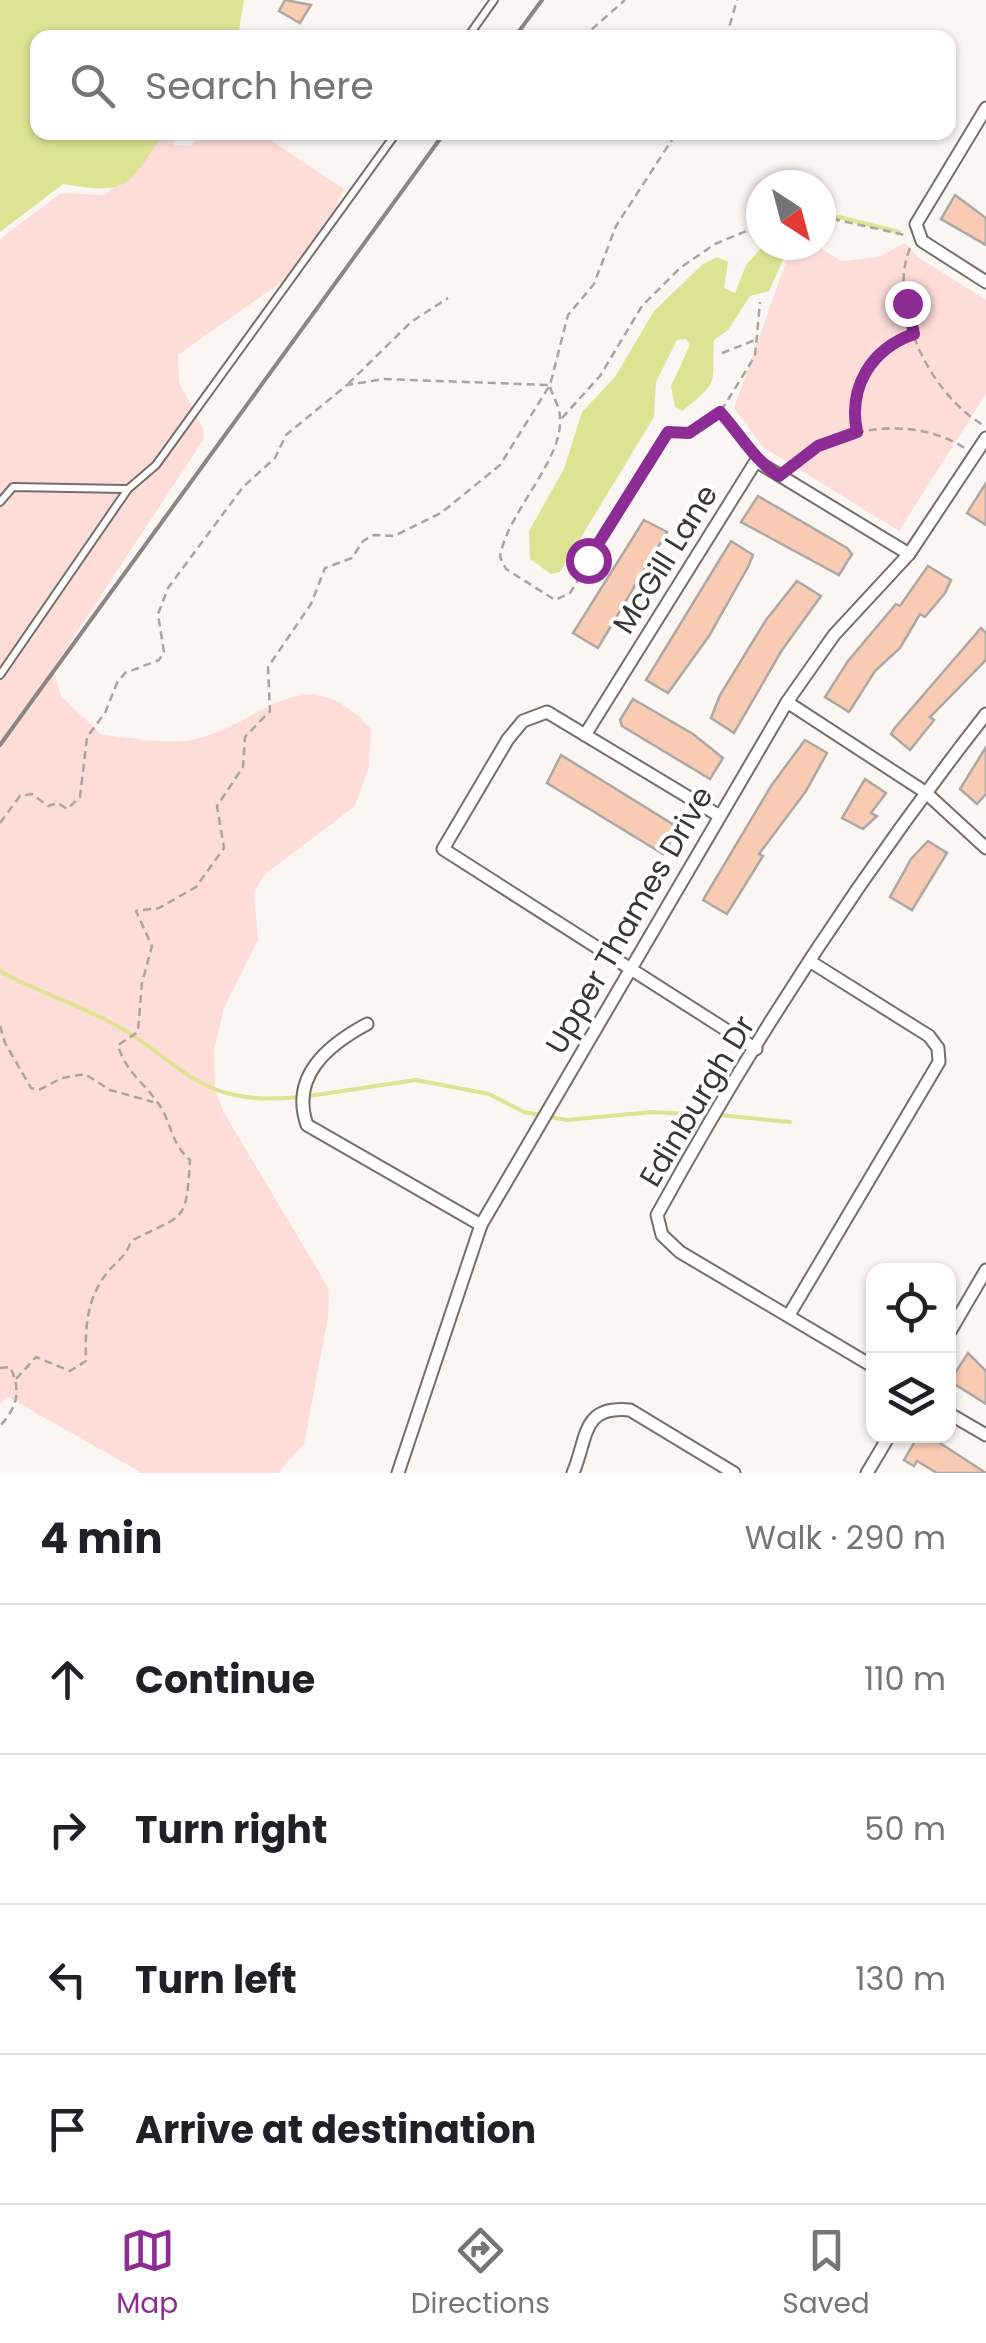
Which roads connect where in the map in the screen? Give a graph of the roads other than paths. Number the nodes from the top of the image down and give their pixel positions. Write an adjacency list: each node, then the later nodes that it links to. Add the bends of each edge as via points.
1 (494, 0): 2 (lane)
2 (472, 30)
3 (986, 108): 5 (street, via 920,213 917,233)
4 (392, 140): 7 (lane, via 156,464)
5 (986, 282)
6 (982, 449): 9 (street, Upper Thames Drive)
7 (128, 490): 8 (lane, via 13,487); 10 (lane)
8 (0, 502)
9 (909, 554): 11 (street, Upper Thames Drive, via 834,635); 13 (street, McGill Lane, via 756,461)
10 (0, 675)
11 (787, 702): 14 (street); 15 (street, Upper Thames Drive)
12 (986, 714): 14 (street, Edinburgh Dr)
13 (585, 735): 15 (street); 18 (street, via 546,712 522,720 443,849)
14 (925, 792): 16 (street); 17 (street, Edinburgh Dr)
15 (718, 815): 18 (street, Upper Thames Drive)
16 (986, 848)
17 (811, 962): 20 (street, Edinburgh Dr); 23 (street, via 930,1036 939,1062)
18 (629, 970): 20 (street); 21 (street, Upper Thames Drive)
19 (366, 1024): 21 (street, via 316,1060 301,1108 306,1124)
20 (756, 1048): 23 (street, Edinburgh Dr, via 657,1215 662,1234 680,1252)
21 (481, 1225): 29 (street, Upper Thames Drive)
22 (986, 1270): 24 (street)
23 (789, 1315): 25 (street, Edinburgh Dr)
24 (956, 1321)
25 (866, 1362)
26 (956, 1418): 27 (street)
27 (986, 1435)
28 (885, 1443): 32 (street)
29 (398, 1473)
30 (573, 1473): 31 (street, via 587,1427 612,1408 630,1410)
31 (734, 1473)
32 (866, 1473)

